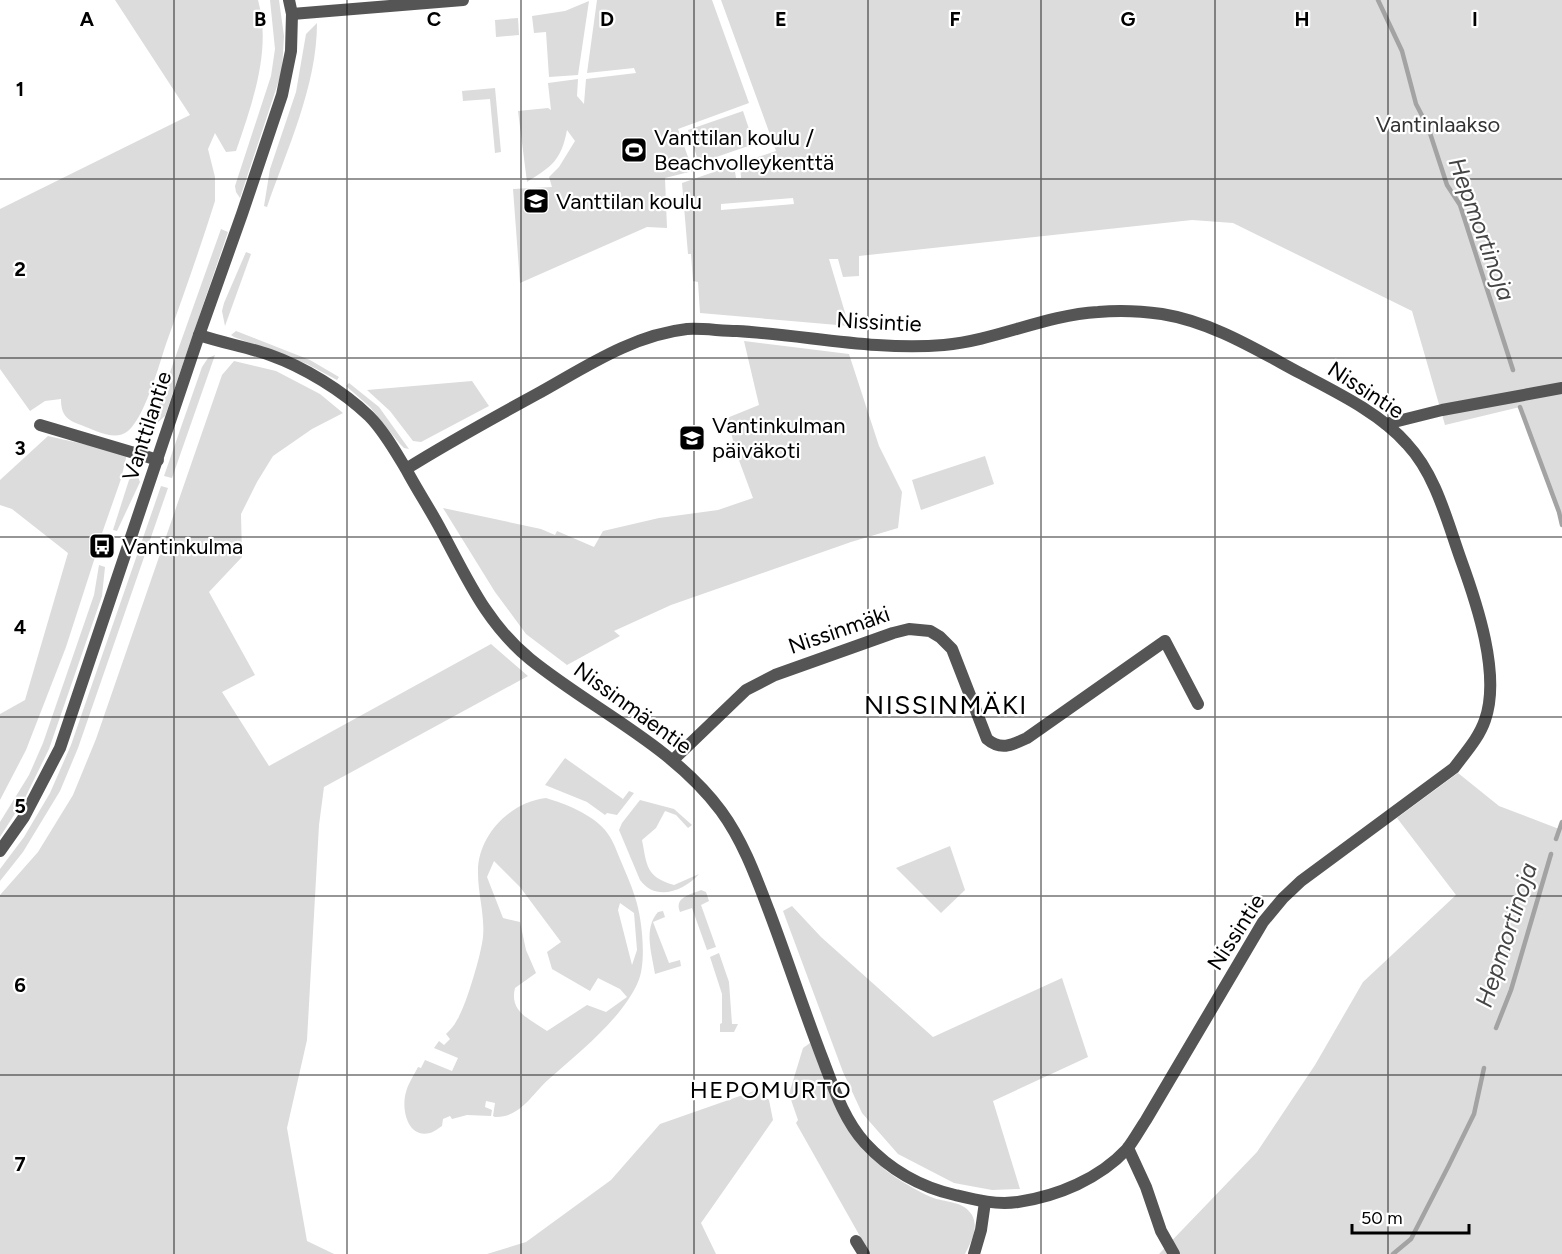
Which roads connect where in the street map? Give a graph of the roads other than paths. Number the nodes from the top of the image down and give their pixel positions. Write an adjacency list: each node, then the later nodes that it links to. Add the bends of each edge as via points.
1 (289, 0): 3 (street, Vanttilantie)
2 (463, 0): 3 (street)
3 (292, 14): 4 (street, Vanttilantie, via 291,51 282,95)
4 (199, 335): 8 (street, Vanttilantie); 9 (street, Nissinmäentie, via 270,355 306,370 369,416)
5 (1562, 388): 6 (street)
6 (1386, 424): 9 (street, Nissintie, via 1234,338 1164,314 1094,312 967,342 932,345 900,346 690,329 655,335 621,348); 13 (street, Nissintie, via 1408,444 1427,471 1464,567 1490,666 1491,694 1485,721 1454,768 1282,898 1263,922)
7 (40, 426): 8 (street)
8 (158, 460): 12 (street, Vanttilantie, via 60,748 24,817)
9 (406, 469): 11 (street, Nissinmäentie, via 496,627 529,658)
10 (1198, 704): 11 (street, Nissinmäki, via 1165,641 1027,738 1011,746 998,746 984,733 952,649 930,631 909,629 782,672 746,690)
11 (673, 760): 14 (street, Nissinmäentie, via 722,813 738,839 757,879 833,1087 864,1142 915,1182)
12 (0, 851)
13 (1128, 1148): 14 (street, Nissintie, via 1107,1167 1050,1195 1010,1203); 18 (street)
14 (985, 1202): 17 (street)
15 (856, 1240): 16 (street)
16 (864, 1254)
17 (974, 1254)
18 (1174, 1254)

